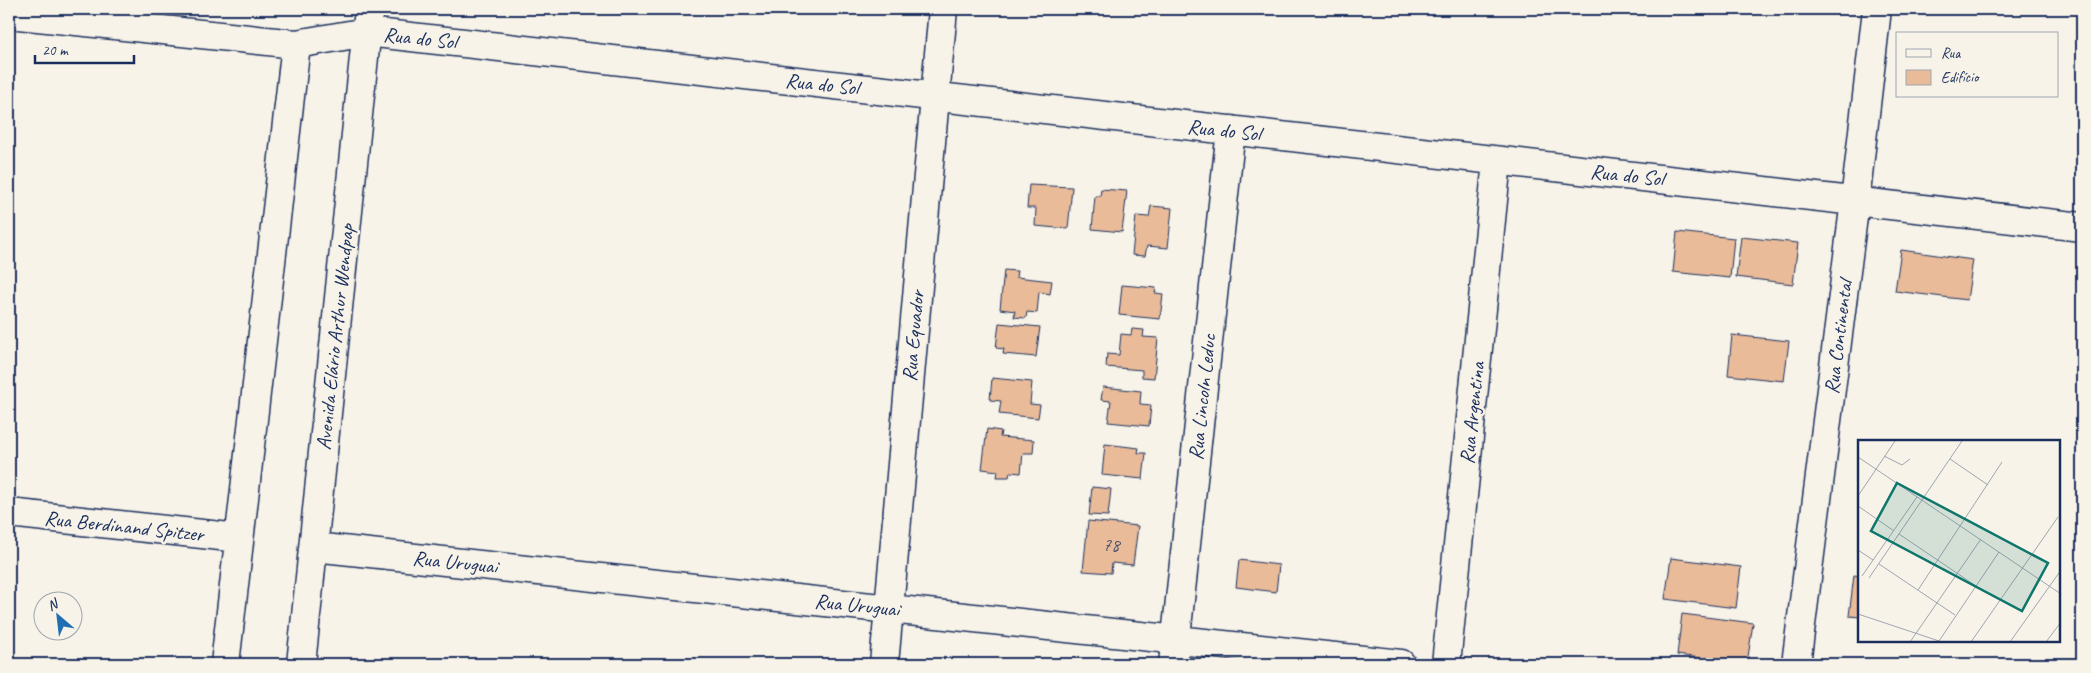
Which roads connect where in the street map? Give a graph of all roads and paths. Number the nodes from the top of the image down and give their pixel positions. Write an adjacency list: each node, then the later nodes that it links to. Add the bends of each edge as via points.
1 (943, 9): 6 (street, Rua Equador)
2 (1877, 9): 9 (street, Rua Continental)
3 (9, 14): 5 (street, Rua do Sol)
4 (368, 21): 5 (street, Rua do Sol); 6 (street, Rua do Sol); 13 (street, Avenida Elário Arthur Wendpap)
5 (296, 44): 12 (street)
6 (935, 97): 7 (street, Rua do Sol); 14 (street, Rua Equador)
7 (1231, 130): 8 (street, Rua do Sol); 15 (street, Rua Lincoln Leduc)
8 (1497, 161): 9 (street, Rua do Sol); 20 (street, Rua Argentina)
9 (1855, 201): 10 (street, Rua do Sol); 21 (street, Rua Continental)
10 (2082, 227)
11 (9, 513): 12 (street, Rua Berdinand Spitzer)
12 (240, 538): 16 (street)
13 (314, 546): 14 (street, Rua Uruguai); 17 (street, Avenida Elário Arthur Wendpap)
14 (889, 609): 15 (street, Rua Uruguai); 18 (street, Rua Equador)
15 (1174, 652): 19 (street, Rua Uruguai)
16 (225, 664)
17 (301, 664)
18 (884, 664)
19 (1401, 664)
20 (1446, 664)
21 (1796, 664)

